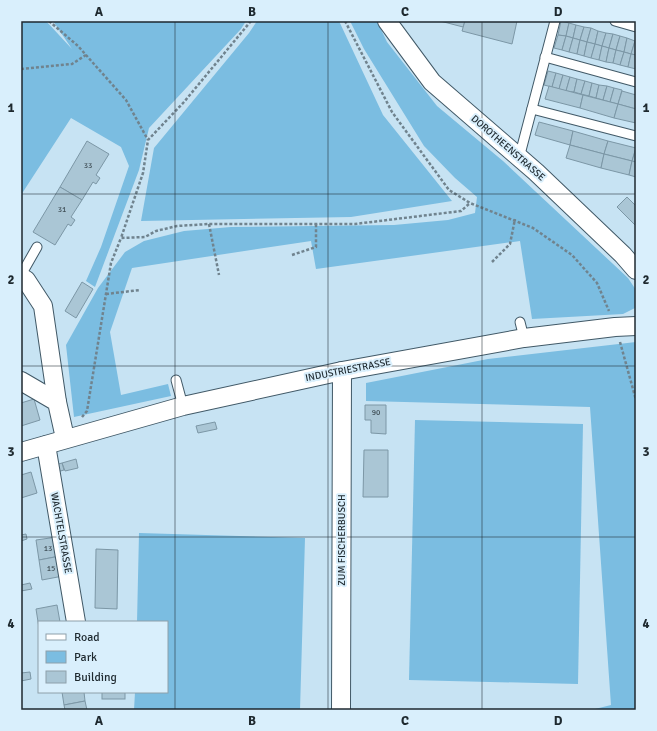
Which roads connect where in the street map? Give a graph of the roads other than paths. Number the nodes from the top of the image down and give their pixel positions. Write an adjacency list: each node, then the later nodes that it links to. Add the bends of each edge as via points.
1 (387, 21): 9 (street, DOROTHEENSTRASSE, via 432,82)
2 (555, 21): 5 (lane)
3 (615, 21): 4 (lane)
4 (636, 27)
5 (545, 57): 6 (lane); 7 (lane)
6 (636, 82)
7 (532, 109): 8 (lane); 9 (lane)
8 (636, 136)
9 (519, 158): 11 (street, DOROTHEENSTRASSE, via 623,254)
10 (37, 247): 12 (lane)
11 (636, 270)
12 (21, 276): 17 (street, via 43,306)
13 (636, 326): 14 (street, INDUSTRIESTRASSE, via 522,330)
14 (342, 371): 18 (street, INDUSTRIESTRASSE); 23 (street, ZUM FISCHERBUSCH)
15 (176, 380): 18 (lane)
16 (21, 381): 17 (street)
17 (56, 402): 19 (street)
18 (183, 406): 19 (street, INDUSTRIESTRASSE)
19 (65, 438): 20 (street, INDUSTRIESTRASSE)
20 (46, 444): 21 (street, INDUSTRIESTRASSE); 22 (street, WACHTELSTRASSE)
21 (21, 452)
22 (76, 621)
23 (341, 710)

